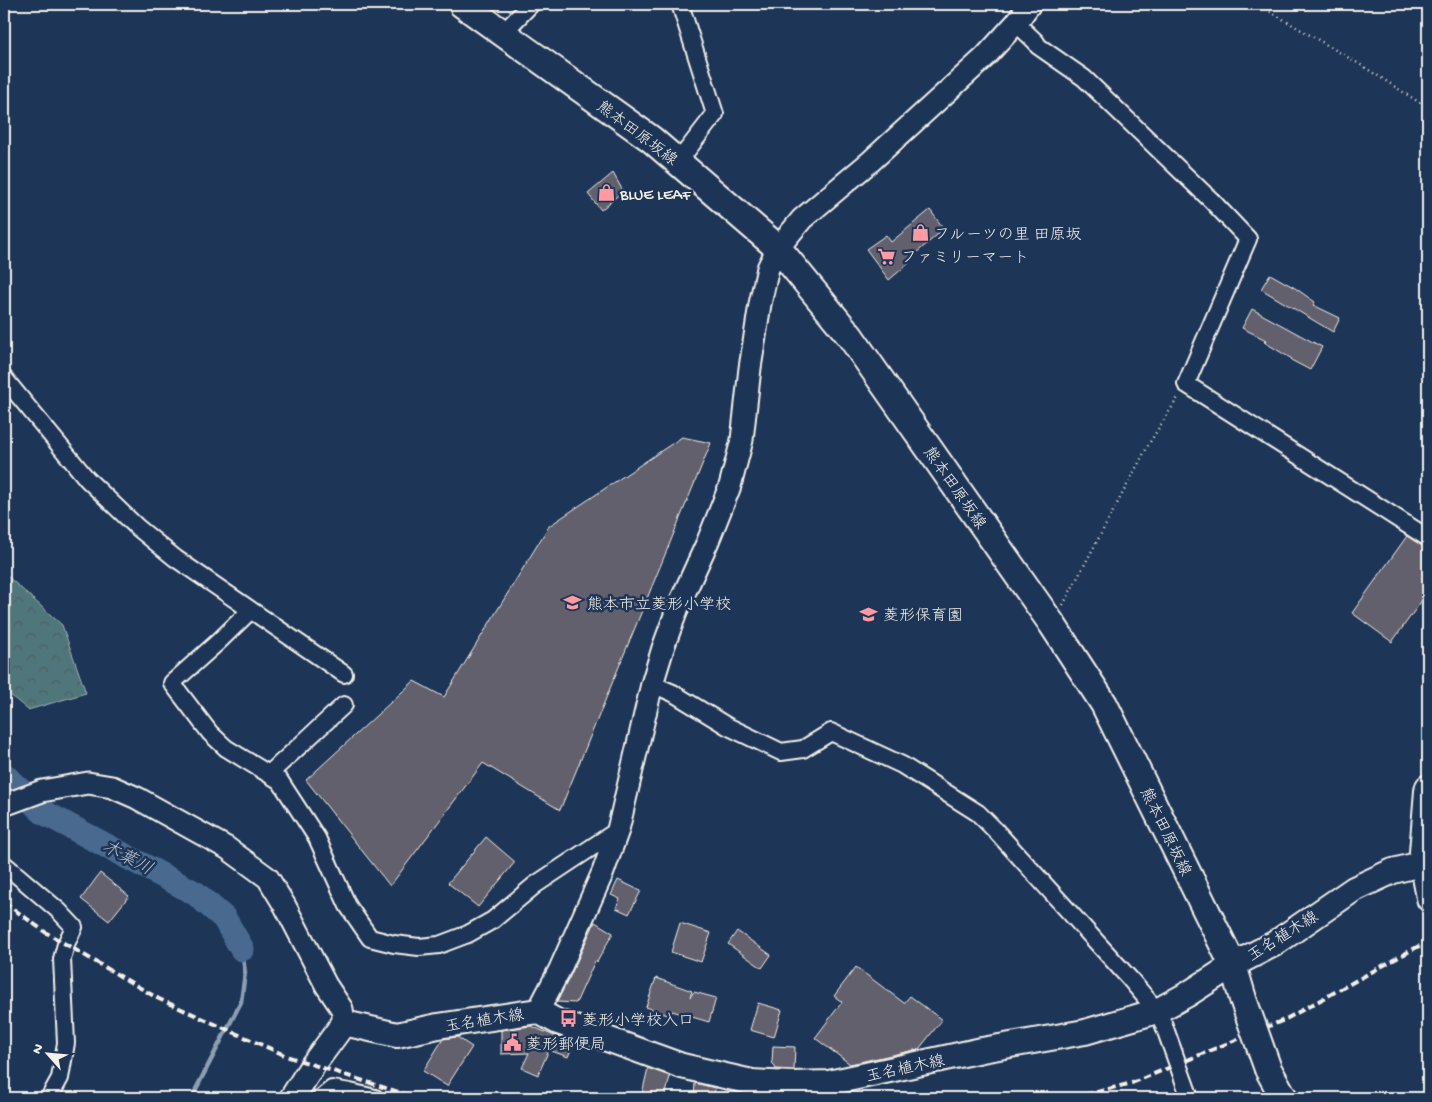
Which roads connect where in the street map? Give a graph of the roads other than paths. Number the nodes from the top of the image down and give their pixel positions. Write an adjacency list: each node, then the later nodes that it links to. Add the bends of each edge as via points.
1 (530, 4): 6 (street)
2 (680, 4): 7 (street, via 715,114)
3 (1030, 4): 5 (street)
4 (477, 8): 6 (main road, 熊本田原坂線)
5 (1016, 23): 8 (street, via 985,57 802,219); 10 (street, via 1038,46 1084,78 1248,239 1186,384)
6 (502, 33): 7 (main road, 熊本田原坂線, via 652,139)
7 (678, 162): 8 (main road, 熊本田原坂線)
8 (778, 248): 13 (street, via 768,268 760,304 742,440 730,486 678,607); 22 (main road, 熊本田原坂線, via 850,336 1052,624 1104,704)
9 (4, 378): 11 (street, via 87,479 137,527 175,558)
10 (1428, 538)
11 (251, 610): 12 (street); 15 (street, via 172,683 210,733 226,748)
12 (344, 674)
13 (652, 684): 18 (street); 24 (street, via 781,752 803,749 831,732 902,765 978,814 1130,979)
14 (344, 705): 15 (street)
15 (269, 774): 18 (street, via 280,781 317,838 348,906 370,938 394,944 440,945 468,934 493,920 535,885)
16 (1428, 787): 20 (main road)
17 (4, 805): 25 (street, via 42,791 88,783 112,787 227,848 268,878 342,1009)
18 (618, 830): 23 (street, via 583,919)
19 (4, 864): 26 (street, via 74,927 62,959 66,1043 60,1078)
20 (1421, 864): 21 (street); 22 (main road, 玉名植木線, via 1393,871 1354,889 1274,944)
21 (1428, 900)
22 (1234, 965): 24 (main road, 玉名植木線, via 1188,994); 31 (main road, 熊本田原坂線, bridge, via 1268,1069)
23 (538, 1011): 24 (main road, 玉名植木線, via 558,1022 682,1066 752,1082 790,1084 829,1083); 25 (main road, 玉名植木線, via 397,1035)
24 (1160, 1017): 30 (street, bridge)
25 (344, 1023): 27 (main road)
26 (49, 1098)
27 (292, 1098)
28 (321, 1098): 29 (street, via 332,1089)
29 (375, 1098)
30 (1190, 1098)
31 (1284, 1098)

